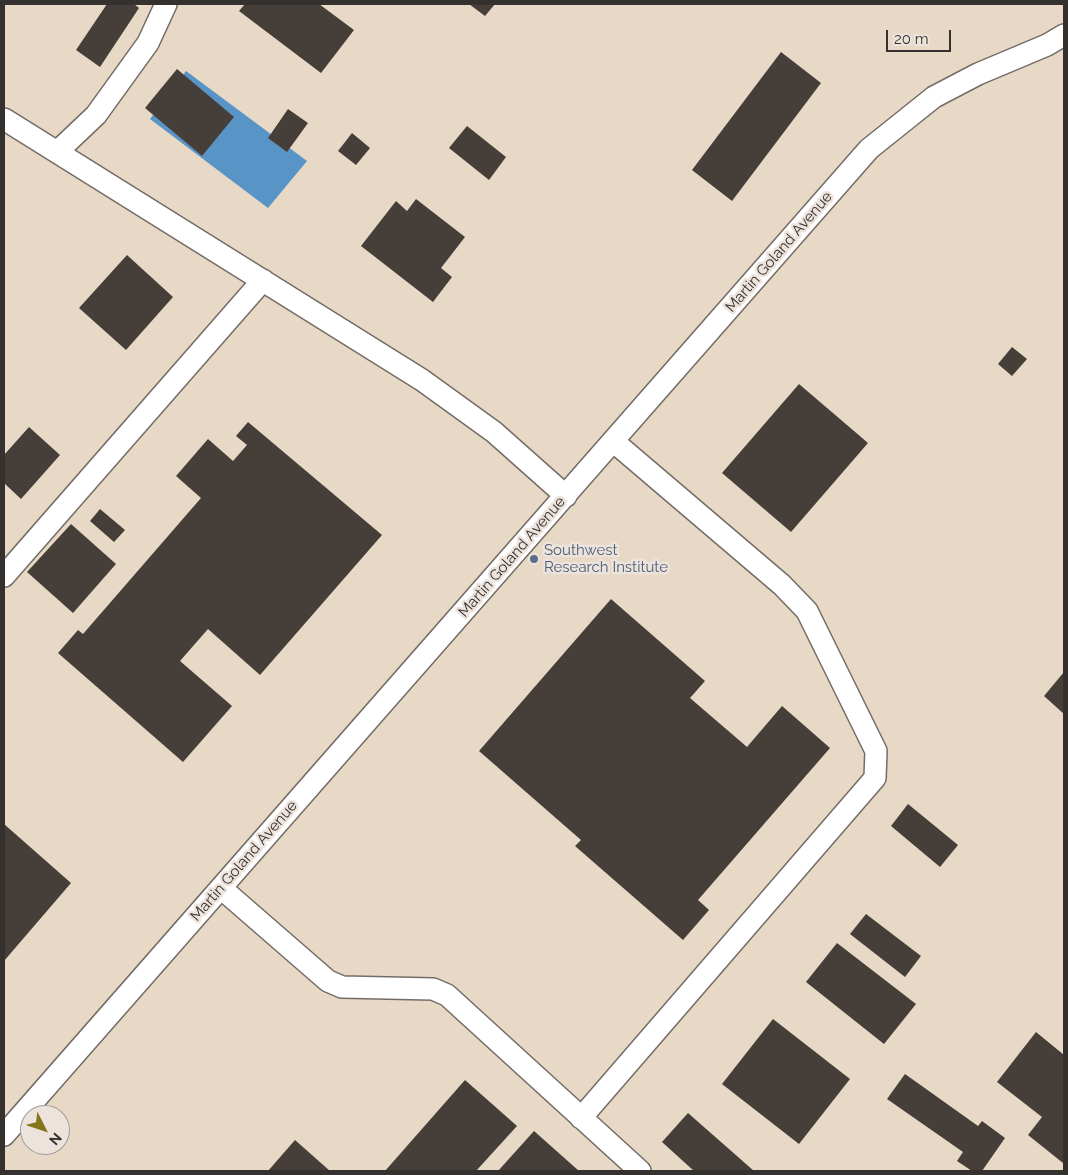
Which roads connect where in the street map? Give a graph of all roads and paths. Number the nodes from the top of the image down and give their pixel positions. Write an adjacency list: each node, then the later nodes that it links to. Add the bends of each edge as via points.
1 (166, 4): 4 (street, via 148,43 96,115)
2 (1064, 35): 6 (street, Martin Goland Avenue, via 934,97 869,149)
3 (4, 118): 4 (street)
4 (57, 152): 5 (street)
5 (263, 280): 7 (street, via 422,380 494,432); 8 (street)
6 (613, 441): 7 (street, Martin Goland Avenue); 10 (street, via 782,585 807,611 876,751 875,778)
7 (566, 496): 9 (street, Martin Goland Avenue)
8 (4, 576)
9 (221, 888): 10 (street, via 328,981 342,986 433,989 447,995); 11 (street, Martin Goland Avenue)
10 (581, 1118): 12 (street)
11 (4, 1135)
12 (640, 1171)

